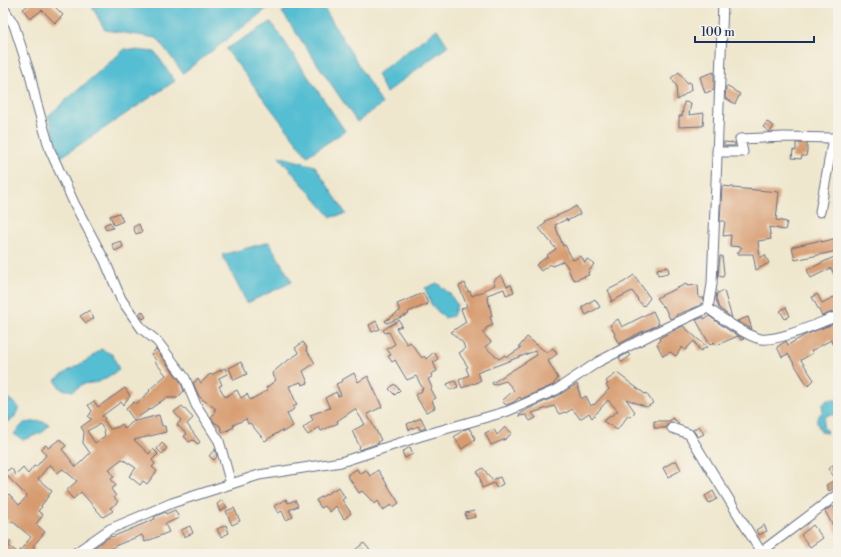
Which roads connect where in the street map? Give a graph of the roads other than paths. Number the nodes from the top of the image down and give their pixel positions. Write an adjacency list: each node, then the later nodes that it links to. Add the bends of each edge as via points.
1 (723, 3): 3 (street)
2 (3, 7): 8 (street, via 14,25 50,150 74,202 105,261 121,299 142,329 157,341 185,378 196,405 220,441)
3 (717, 152): 4 (street, via 743,152 740,140 784,137 833,138); 5 (street, via 712,284)
4 (820, 212)
5 (708, 308): 6 (street, via 717,316 761,339 782,336); 8 (street, via 598,362 556,390 508,411 340,462 259,475)
6 (838, 316)
7 (672, 428): 10 (street, via 689,434)
8 (231, 484): 11 (street, via 172,503 110,529)
9 (838, 494): 10 (street)
10 (762, 553)
11 (74, 554)

